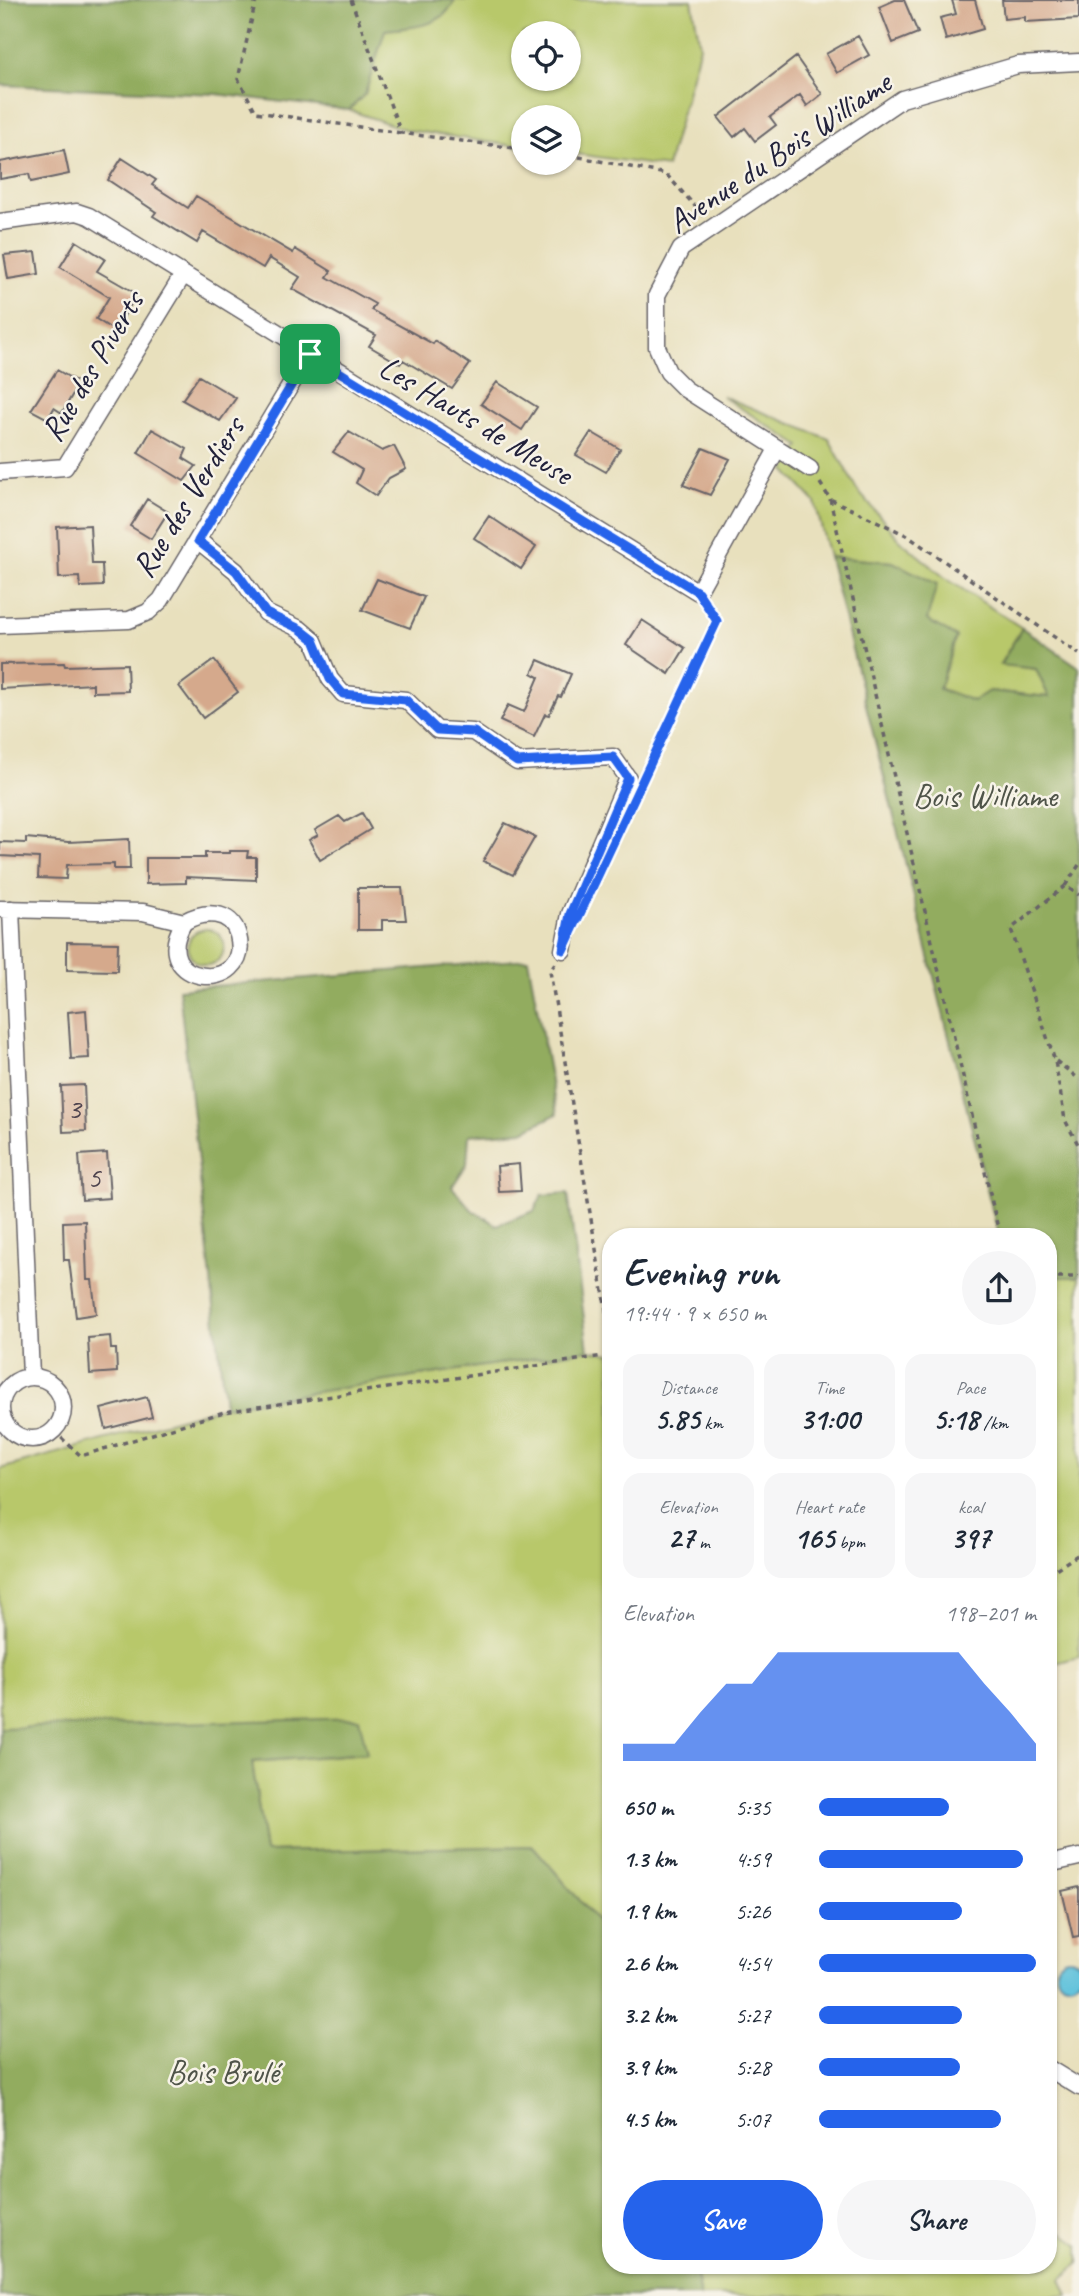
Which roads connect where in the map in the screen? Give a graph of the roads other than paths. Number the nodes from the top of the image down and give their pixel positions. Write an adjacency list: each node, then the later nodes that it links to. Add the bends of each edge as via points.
1 (1079, 61): 5 (street, Avenue du Bois Williame, via 1018,65 902,99 681,248 657,295 657,348 668,372 685,389)
2 (0, 222): 3 (street, Les Hauts de Meuse, via 78,212)
3 (183, 275): 4 (street, Les Hauts de Meuse); 7 (street, Rue des Piverts, via 65,467)
4 (310, 354): 5 (street, Les Hauts de Meuse, via 698,592); 8 (street, Rue des Verdiers)
5 (778, 449): 6 (street, Avenue du Bois Williame)
6 (810, 469)
7 (0, 472)
8 (198, 541): 9 (street, Rue des Verdiers, via 161,600 130,620); 12 (street, via 236,571 266,613 314,640 330,679 343,694 406,700 437,730 474,732 517,762 613,757 628,778 570,914)
9 (0, 625)
10 (6, 909): 11 (street, via 143,912); 13 (street)
11 (184, 922): 11 (street, via 176,935 175,951 188,970 209,978 224,973 235,962 240,947 228,920 214,913 198,914)
12 (563, 950)
13 (31, 1376): 13 (street, via 16,1380 5,1390 2,1420 11,1432 25,1439 40,1439 62,1419 63,1403 58,1389 46,1379)
14 (1079, 1857): 15 (street)
15 (1057, 1862)
16 (1057, 2074): 17 (street)
17 (1079, 2087)

